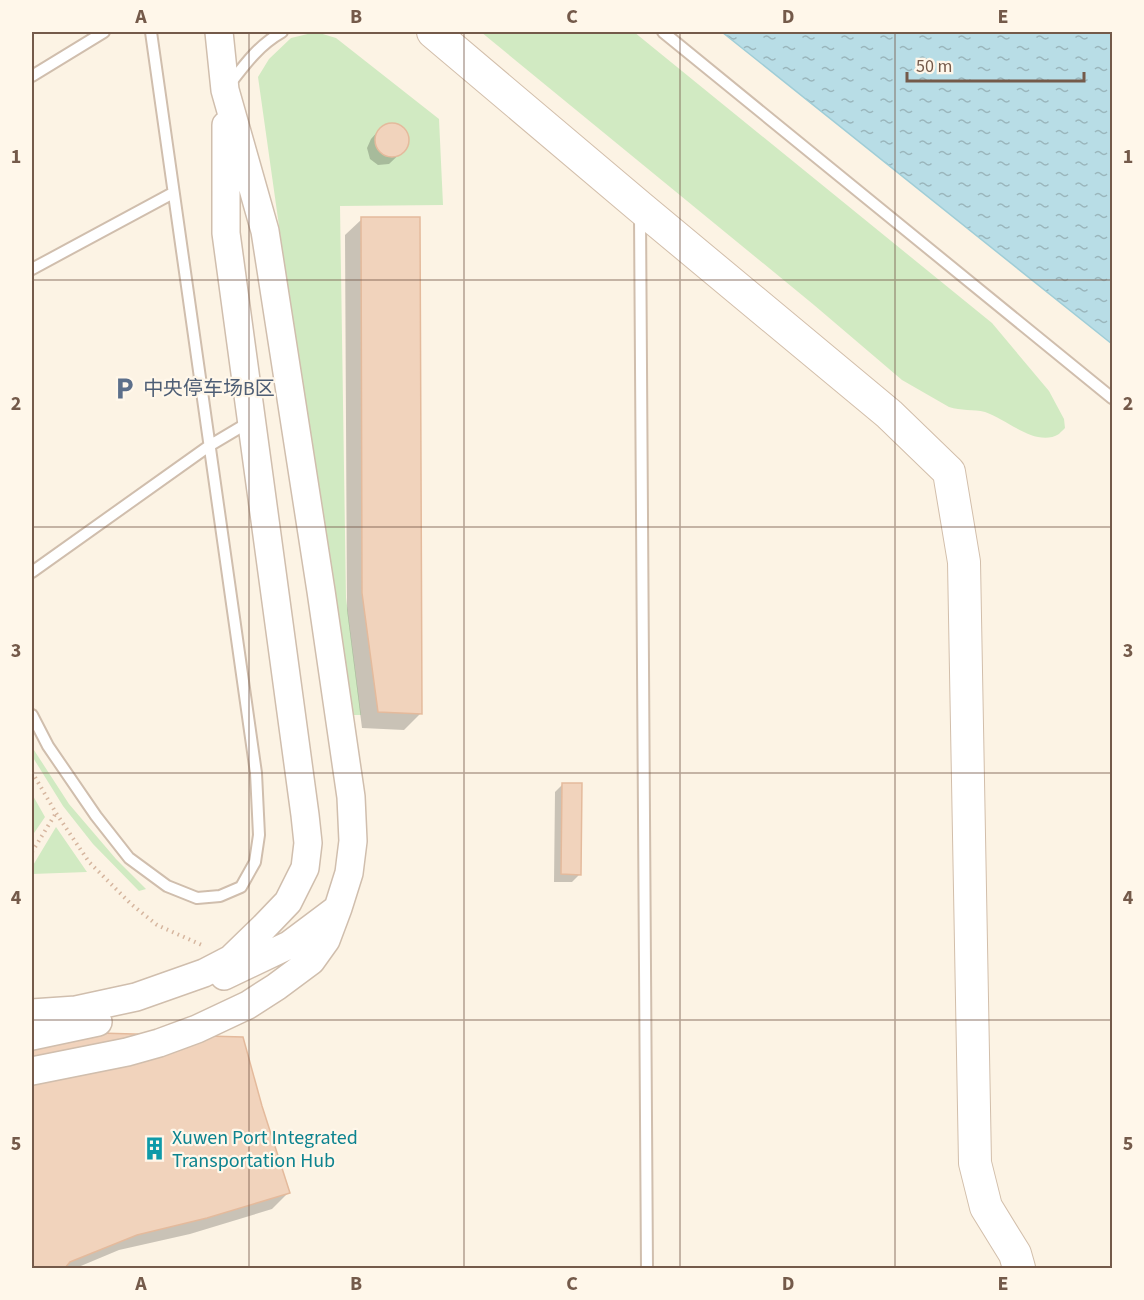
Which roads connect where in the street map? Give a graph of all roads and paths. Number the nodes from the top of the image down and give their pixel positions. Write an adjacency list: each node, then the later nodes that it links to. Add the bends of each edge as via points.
1 (104, 32): 7 (lane)
2 (151, 32): 9 (lane)
3 (219, 32): 8 (street)
4 (282, 32): 8 (lane, via 252,55)
5 (433, 32): 10 (main road)
6 (663, 32): 12 (lane)
7 (32, 76)
8 (225, 90): 13 (street, via 226,233); 20 (street, via 265,231 351,798 349,873)
9 (173, 193): 11 (lane); 14 (lane)
10 (640, 207): 25 (lane); 26 (main road, via 890,414 949,472 964,562 975,1162 986,1207 1015,1254)
11 (32, 269)
12 (1113, 398)
13 (251, 420): 14 (lane); 21 (street, via 308,843 305,868 288,902)
14 (209, 446): 15 (lane); 16 (lane, via 256,773 259,836 255,862 241,888 220,897 197,898 167,886 129,858 54,755)
15 (32, 572)
16 (32, 715)
17 (32, 772): 18 (path)
18 (56, 813): 19 (path); 21 (path, via 89,862 131,904 157,925)
19 (32, 852)
20 (338, 908): 23 (street, via 289,945 192,990 121,1016); 24 (street, via 326,940 311,961 248,1005 159,1043)
21 (231, 959): 22 (street, via 136,997 76,1010)
22 (32, 1013)
23 (32, 1036)
24 (32, 1071)
25 (647, 1269)
26 (1019, 1269)

